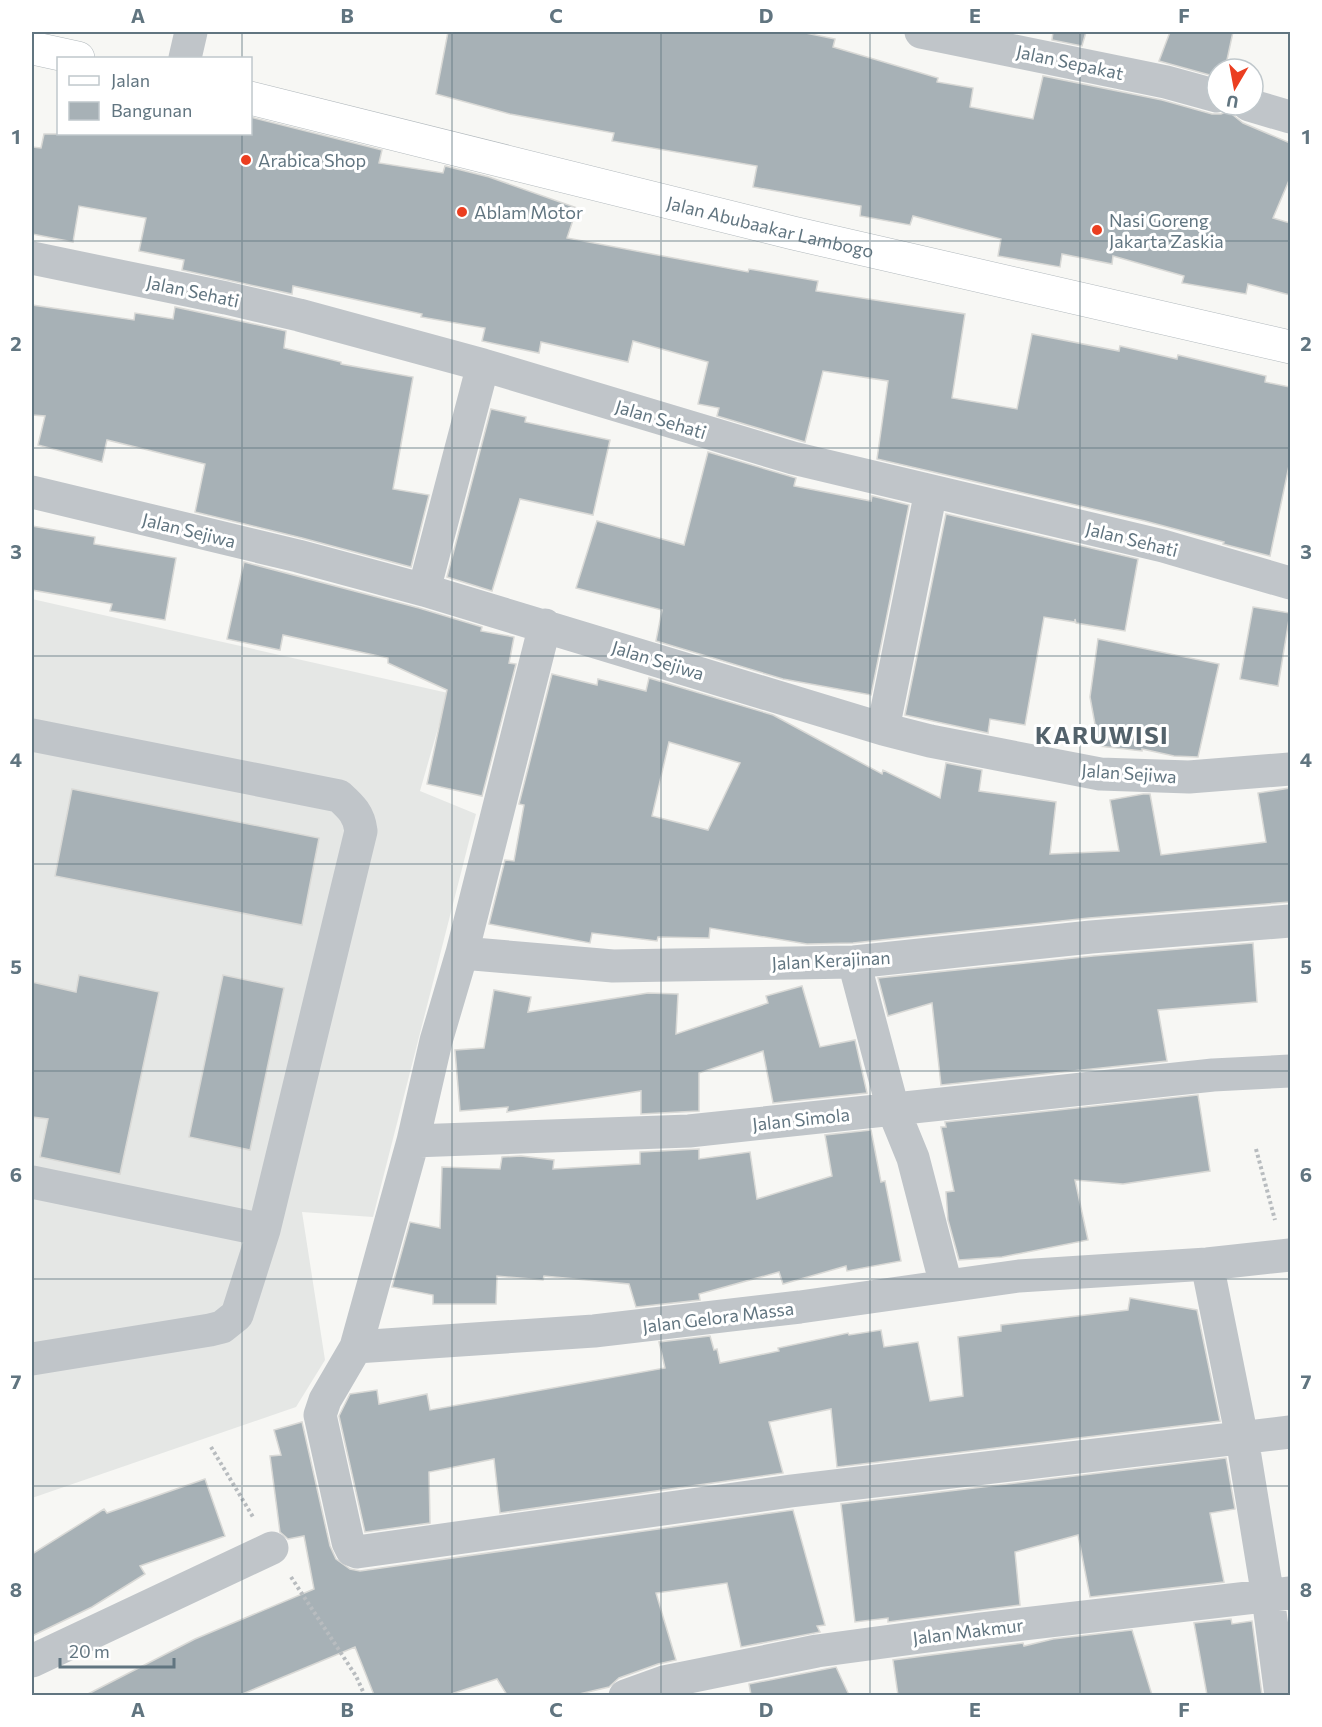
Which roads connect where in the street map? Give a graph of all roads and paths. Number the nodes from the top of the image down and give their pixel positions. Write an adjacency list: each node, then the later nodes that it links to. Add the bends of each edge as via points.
1 (191, 32): 5 (street)
2 (921, 32): 6 (street, Jalan Sepakat, via 1132,74)
3 (32, 48): 4 (street)
4 (73, 57)
5 (185, 57)
6 (1205, 93)
7 (252, 98): 11 (street, Jalan Abubaakar Lambogo, via 793,233)
8 (1265, 110): 9 (street)
9 (1290, 117)
10 (32, 258): 12 (street, Jalan Sehati, via 226,297)
11 (1290, 347)
12 (483, 365): 13 (street, Jalan Sehati, via 793,458); 16 (street)
13 (931, 491): 15 (street, Jalan Sehati, via 1163,546); 18 (street)
14 (32, 492): 16 (street, Jalan Sejiwa)
15 (1290, 583)
16 (424, 590): 17 (street, Jalan Sejiwa)
17 (545, 625): 18 (street, Jalan Sejiwa); 22 (street)
18 (883, 729): 20 (street, Jalan Sejiwa, via 1100,774 1189,777)
19 (32, 735): 29 (street, via 339,796 360,820 362,831)
20 (1290, 769)
21 (1290, 921): 23 (street, Jalan Kerajinan)
22 (462, 952): 23 (street, Jalan Kerajinan, via 624,966); 26 (street)
23 (854, 962): 25 (street)
24 (1290, 1071): 25 (street, Jalan Simola, via 1213,1075)
25 (893, 1109): 26 (street, Jalan Simola, via 689,1131); 32 (street, via 913,1158)
26 (413, 1141): 33 (street)
27 (1256, 1149): 30 (path)
28 (32, 1182): 29 (street)
29 (264, 1230): 34 (street, via 240,1309 222,1327)
30 (1287, 1255): 31 (street, Jalan Gelora Massa)
31 (1208, 1264): 32 (street, Jalan Gelora Massa, via 1019,1276); 36 (street)
32 (946, 1285): 33 (street, Jalan Gelora Massa, via 594,1331)
33 (356, 1347): 36 (street, via 320,1416 348,1542 357,1552 791,1491)
34 (32, 1359)
35 (1290, 1432): 36 (street)
36 (1242, 1438): 38 (street)
37 (272, 1548): 39 (street)
38 (1279, 1595): 40 (street, Jalan Makmur, via 817,1651); 41 (street)
39 (32, 1661)
40 (642, 1693)
41 (1281, 1695)

